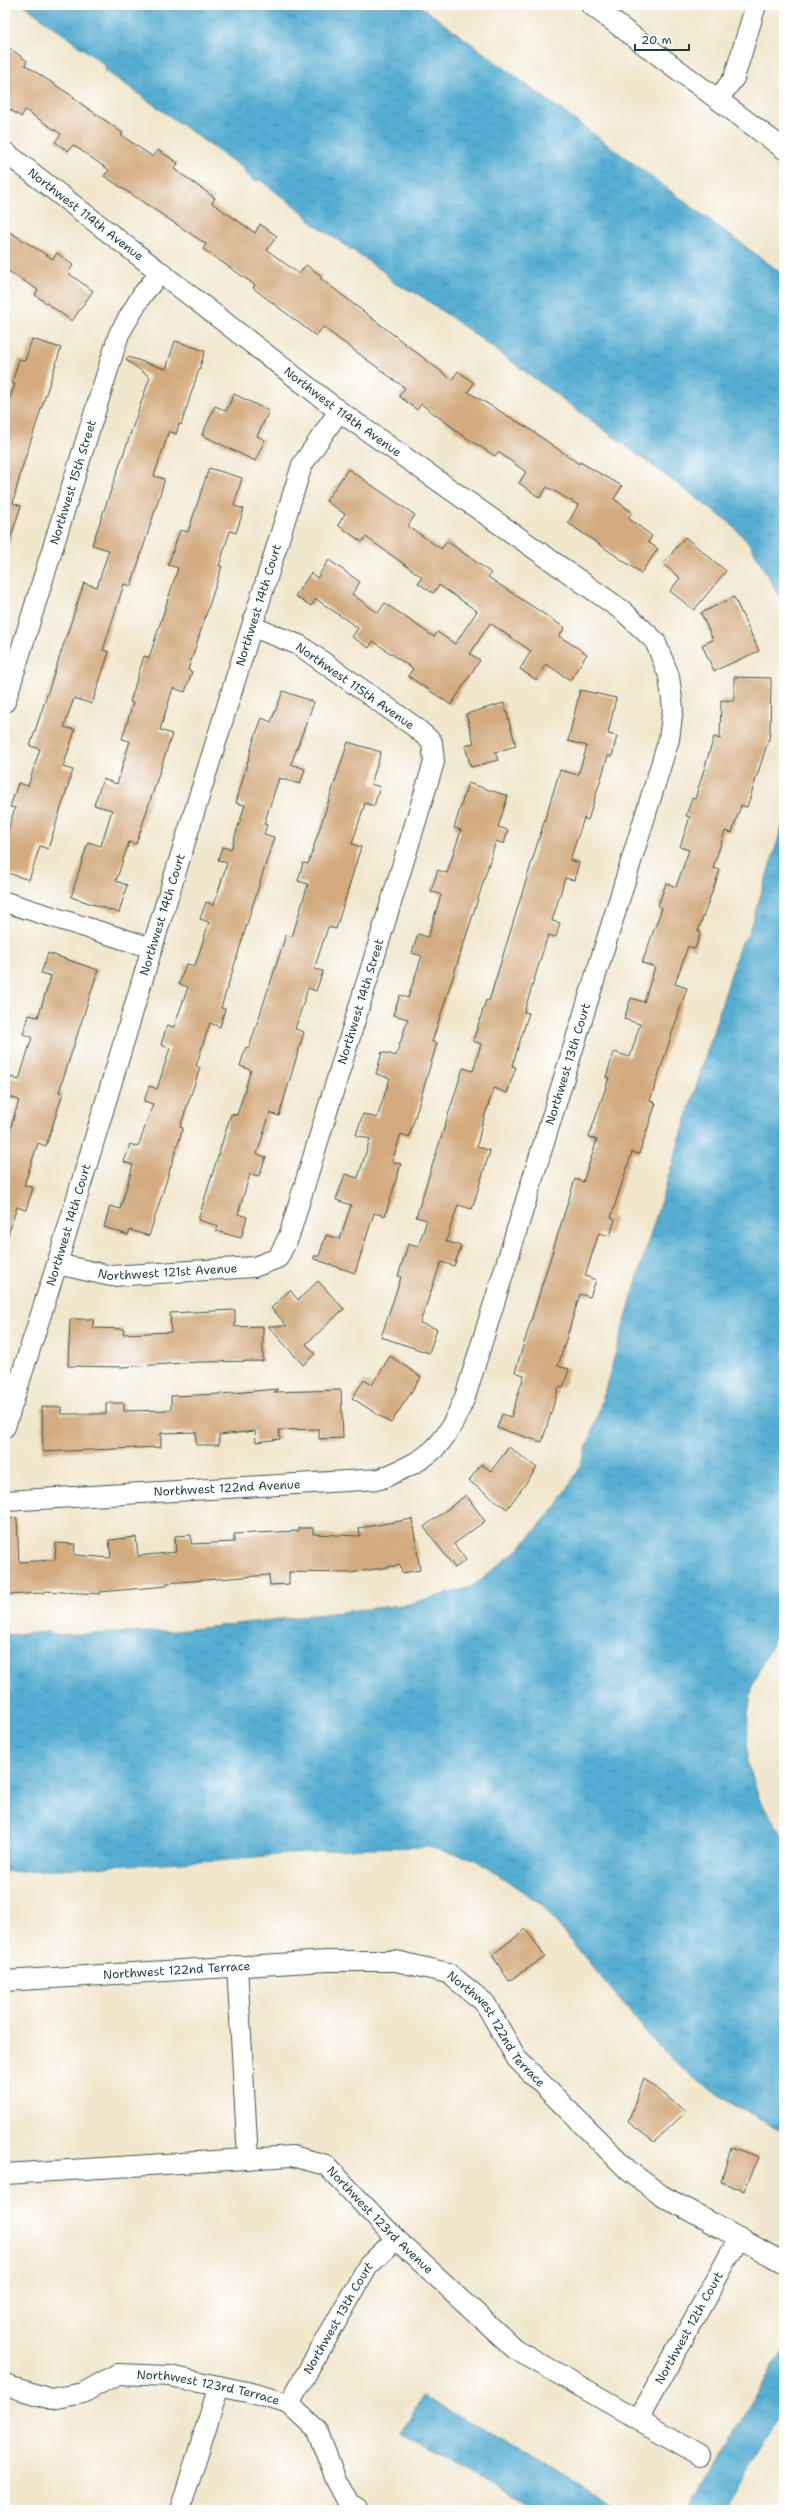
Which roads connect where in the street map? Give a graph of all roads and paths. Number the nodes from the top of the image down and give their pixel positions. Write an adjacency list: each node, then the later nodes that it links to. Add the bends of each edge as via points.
1 (591, 5): 3 (street)
2 (756, 5): 3 (street, via 734,78)
3 (718, 99): 4 (street)
4 (784, 149)
5 (5, 152): 6 (street, Northwest 114th Avenue)
6 (161, 272): 7 (street, Northwest 114th Avenue); 10 (street, Northwest 15th Street, via 142,295 119,334)
7 (339, 411): 8 (street, Northwest 14th Court, via 302,465); 9 (street, Northwest 114th Avenue, via 623,611 655,641)
8 (253, 627): 11 (street, Northwest 115th Avenue, via 299,645 415,727); 13 (street, Northwest 14th Court)
9 (669, 676): 17 (street, Northwest 13th Court, via 673,708 669,739 465,1397 454,1424)
10 (5, 702)
11 (432, 742): 14 (street, Northwest 14th Street, via 434,762 289,1236)
12 (5, 902): 13 (street)
13 (152, 948): 15 (street, Northwest 14th Court)
14 (278, 1258): 15 (street, Northwest 121st Avenue, via 254,1267 111,1276)
15 (57, 1264): 16 (street, Northwest 14th Court)
16 (5, 1427)
17 (440, 1445): 18 (street, Northwest 122nd Avenue, via 417,1464 380,1479)
18 (5, 1501)
19 (237, 1966): 20 (street, Northwest 122nd Terrace); 21 (street); 23 (street, Northwest 122nd Terrace, via 326,1961 396,1961 448,1973 485,2003 517,2059 629,2171 661,2195)
20 (5, 1981)
21 (248, 2159): 22 (street, Northwest 123rd Avenue); 24 (street, Northwest 123rd Avenue, via 292,2156 326,2165)
22 (5, 2174)
23 (739, 2238): 25 (street, Northwest 122nd Terrace); 29 (street, Northwest 12th Court)
24 (396, 2240): 28 (street, Northwest 13th Court, via 368,2266); 29 (street, Northwest 123rd Avenue, via 515,2349)
25 (784, 2263)
26 (5, 2385): 27 (street, Northwest 123rd Terrace, via 51,2399 83,2393 117,2374 170,2376)
27 (219, 2386): 28 (street, Northwest 123rd Terrace); 31 (street)
28 (289, 2404): 32 (street, Northwest 123rd Terrace, via 317,2430 336,2480 350,2506)
29 (638, 2418): 30 (street, Northwest 123rd Avenue)
30 (700, 2455)
31 (180, 2510)
32 (357, 2510)

